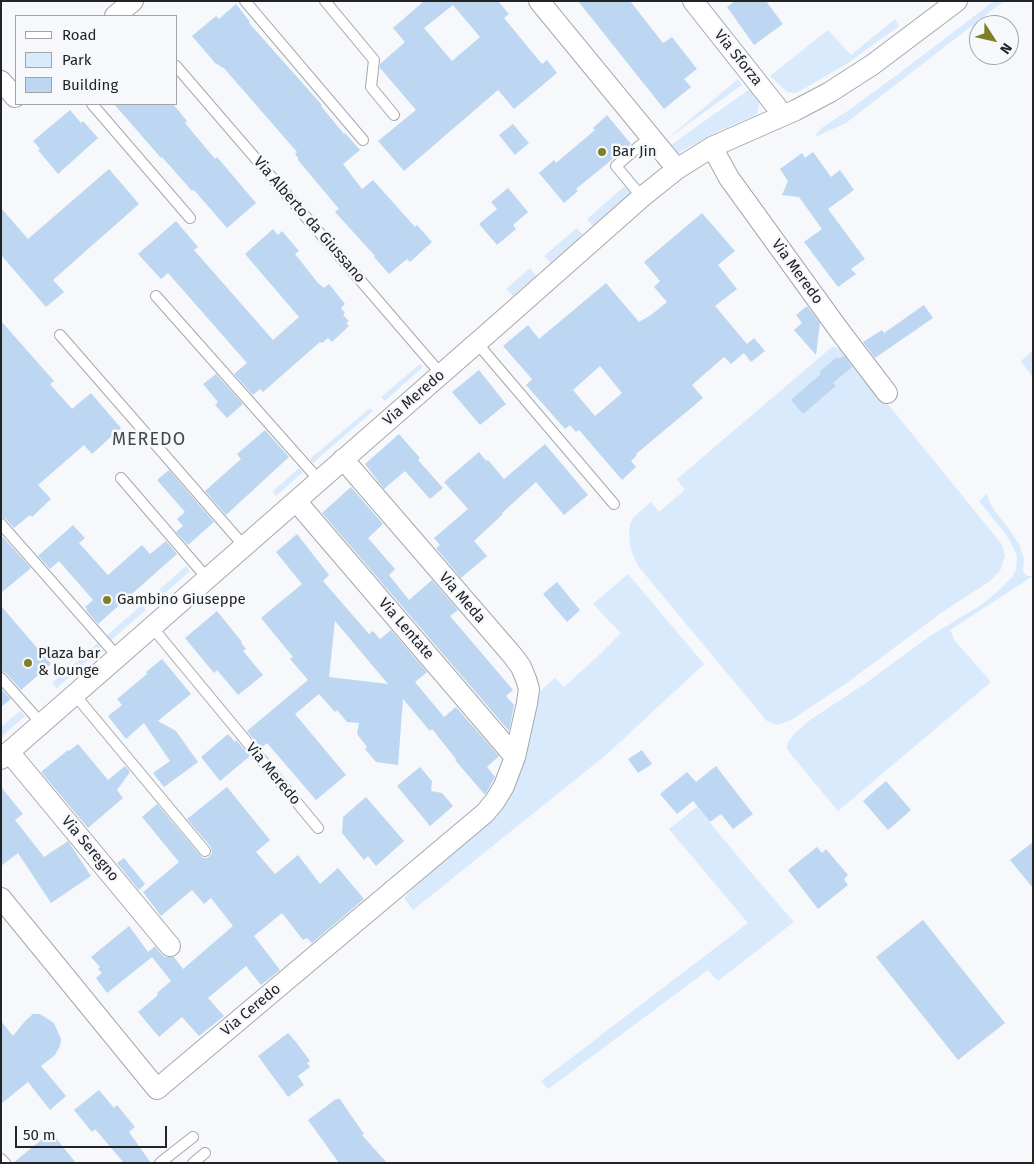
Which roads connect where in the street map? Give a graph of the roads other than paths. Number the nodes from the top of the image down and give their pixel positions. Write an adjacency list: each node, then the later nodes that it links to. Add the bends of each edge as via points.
1 (245, 1): 13 (lane)
2 (325, 1): 10 (lane, via 374,60 371,87)
3 (538, 1): 12 (street)
4 (693, 1): 11 (street, Via Sforza)
5 (957, 1): 11 (street, Via Meredo, via 846,83)
6 (178, 68): 21 (lane, Via Alberto da Giussano)
7 (1, 81): 8 (street)
8 (11, 100)
9 (93, 105): 17 (lane)
10 (394, 115)
11 (782, 116): 14 (street, Via Meredo)
12 (651, 136): 15 (street); 16 (lane, via 616,166)
13 (363, 140)
14 (712, 147): 15 (street, Via Meredo); 22 (street, Via Meredo, via 735,186)
15 (677, 169): 16 (street, Via Meredo)
16 (642, 197): 20 (street, Via Meredo)
17 (190, 218)
18 (156, 296): 25 (lane)
19 (60, 335): 29 (lane)
20 (477, 343): 21 (street, Via Meredo); 27 (lane)
21 (441, 374): 23 (street, Via Meredo)
22 (887, 393)
23 (343, 459): 25 (street, Via Meredo); 37 (street, Via Meda, via 521,667 529,690)
24 (121, 478): 30 (lane)
25 (319, 480): 26 (street, Via Meredo)
26 (296, 500): 29 (street, Via Meredo); 37 (street, Via Lentate)
27 (614, 504)
28 (1, 524): 32 (lane)
29 (244, 546): 30 (street, Via Meredo)
30 (208, 578): 31 (street, Via Meredo)
31 (152, 627): 32 (street, Via Meredo); 38 (lane, Via Meredo)
32 (118, 657): 34 (street, Via Meredo)
33 (1, 678): 35 (lane)
34 (75, 695): 35 (street, Via Meredo); 39 (lane)
35 (42, 724): 36 (street, Via Meredo)
36 (5, 755): 41 (street, Via Seregno)
37 (515, 757): 40 (street, Via Ceredo, via 504,786 485,813 157,1090)
38 (318, 828)
39 (204, 851)
40 (1, 898)
41 (170, 946)
42 (193, 1137): 46 (lane)
43 (205, 1153): 47 (lane)
44 (1, 1159): 45 (lane)
45 (5, 1163)
46 (160, 1163)
47 (193, 1163)

